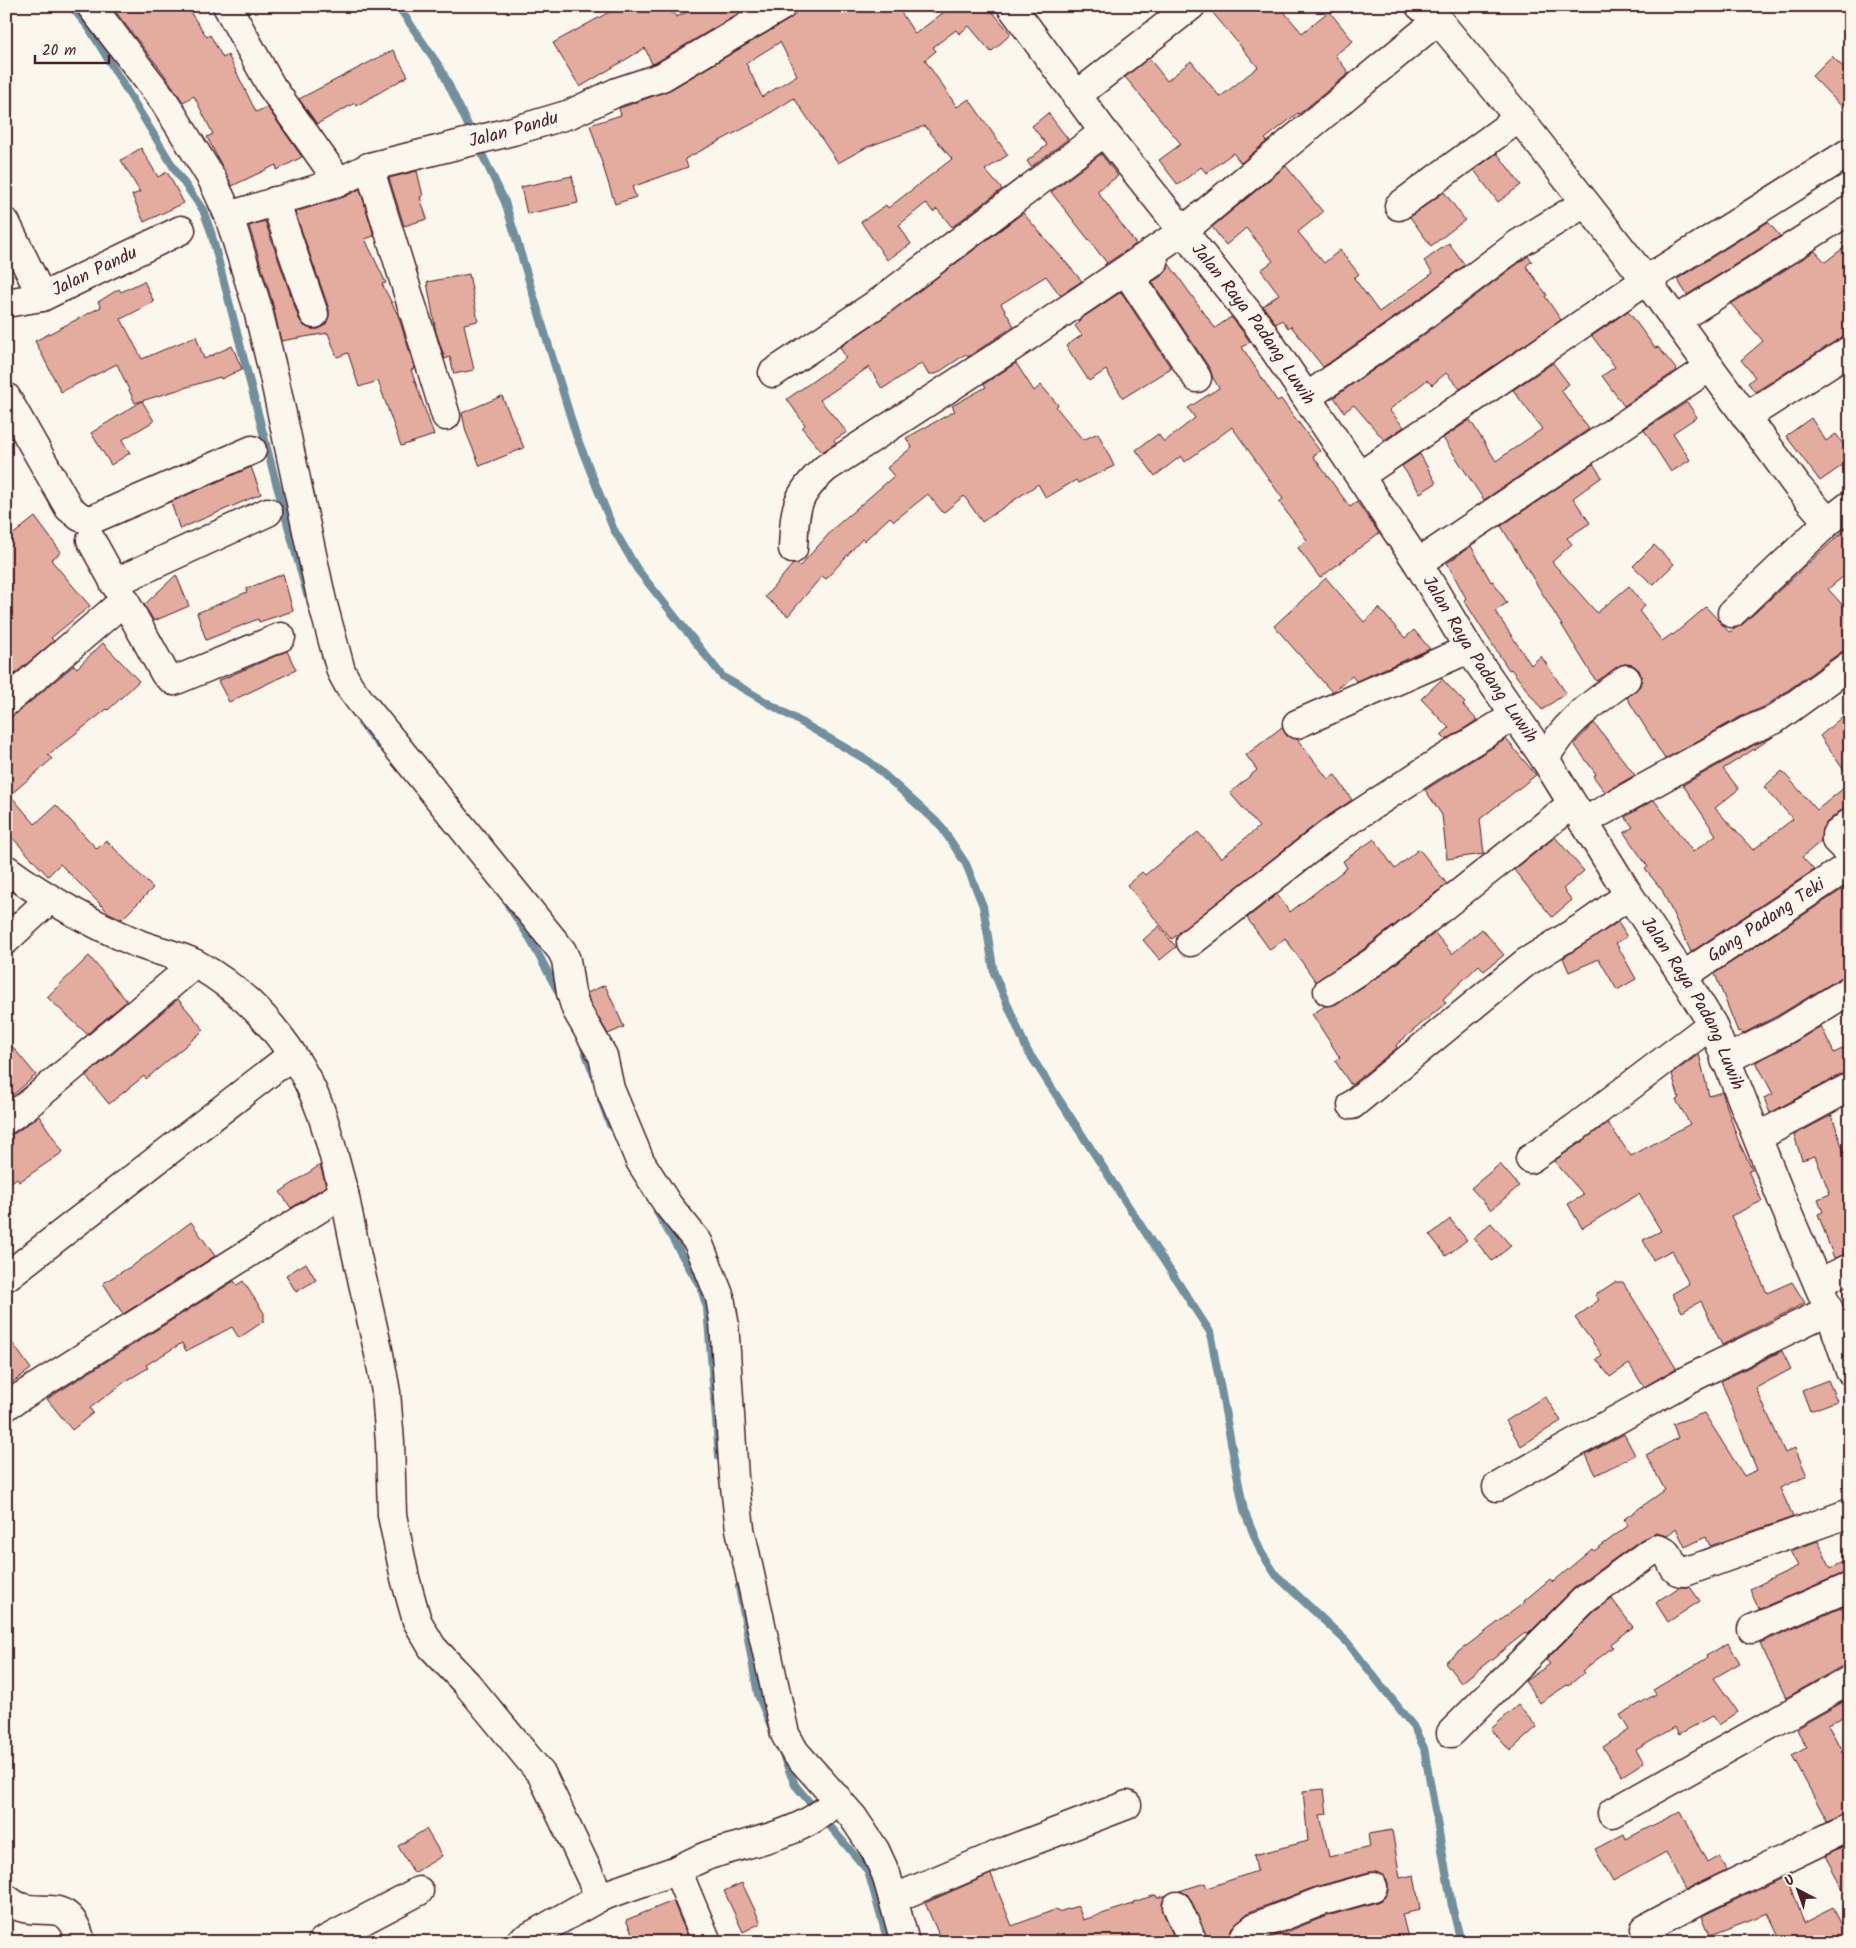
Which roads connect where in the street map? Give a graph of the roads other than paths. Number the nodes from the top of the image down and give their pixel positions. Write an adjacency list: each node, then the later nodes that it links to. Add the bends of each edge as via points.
1 (91, 6): 17 (street, via 164,101 212,179)
2 (227, 6): 12 (street, via 271,86)
3 (782, 6): 11 (street, Jalan Pandu, via 662,77 617,92 570,114)
4 (1191, 6): 7 (street)
5 (1015, 8): 7 (street, Jalan Raya Padang Luwih)
6 (1429, 13): 8 (street); 20 (street)
7 (1076, 96): 9 (street, Jalan Raya Padang Luwih)
8 (1519, 118): 14 (street); 15 (street)
9 (1104, 132): 20 (street, Jalan Raya Padang Luwih); 28 (street, via 878,303)
10 (1850, 152): 21 (street)
11 (369, 167): 12 (street, Jalan Pandu); 32 (street)
12 (339, 182): 13 (street, Jalan Pandu)
13 (275, 201): 17 (street, Jalan Pandu); 24 (street)
14 (1585, 203): 21 (street); 31 (street, via 1518,244 1408,327)
15 (1399, 206)
16 (1850, 210): 25 (street)
17 (229, 216): 86 (street, via 257,306 322,602 341,671 361,702 562,951 576,1009 603,1056 610,1089 640,1161 704,1255 720,1297 724,1320 740,1529 785,1734 795,1752)
18 (6, 222): 22 (street)
19 (181, 230): 22 (street, Jalan Pandu)
20 (1186, 235): 29 (street, via 1134,275 1132,280); 31 (street, Jalan Raya Padang Luwih, via 1257,324); 40 (street, via 826,468 800,497 794,512)
21 (1646, 280): 25 (street); 35 (street)
22 (42, 297): 23 (street, Jalan Pandu)
23 (6, 303)
24 (314, 314)
25 (1675, 321): 27 (street)
26 (1850, 350): 33 (street)
27 (1710, 367): 33 (street); 41 (street)
28 (773, 373)
29 (1197, 378)
30 (6, 397): 34 (street, via 69,508 80,517 91,520)
31 (1307, 397): 35 (street, Jalan Raya Padang Luwih)
32 (446, 416)
33 (1746, 417): 38 (street)
34 (252, 450)
35 (1360, 476): 41 (street, Jalan Raya Padang Luwih)
36 (1850, 505): 38 (street)
37 (268, 512): 42 (street)
38 (1828, 522): 43 (street)
39 (91, 540): 42 (street)
40 (793, 549)
41 (1418, 563): 45 (street, Jalan Raya Padang Luwih)
42 (119, 592): 44 (street, via 165,674 174,681); 48 (street)
43 (1732, 613)
44 (281, 637)
45 (1469, 649): 49 (street, Jalan Raya Padang Luwih); 50 (street)
46 (1850, 665): 52 (street, via 1774,720 1747,731 1631,797)
47 (1626, 678): 51 (street, via 1570,724 1552,744)
48 (6, 702)
49 (1514, 716): 51 (street, Jalan Raya Padang Luwih); 60 (street, via 1330,833)
50 (1297, 724)
51 (1545, 759): 52 (street, Jalan Raya Padang Luwih)
52 (1578, 813): 57 (street, Jalan Raya Padang Luwih); 63 (street)
53 (1850, 823): 54 (street, via 1836,835 1836,840)
54 (1850, 854)
55 (1850, 865): 62 (street, Gang Padang Teki)
56 (6, 870): 58 (street)
57 (1629, 895): 62 (street, Jalan Raya Padang Luwih); 69 (street, via 1525,963)
58 (50, 899): 59 (street); 61 (street, via 133,941)
59 (6, 940)
60 (1191, 942)
61 (195, 964): 66 (street, via 223,981 255,1008); 70 (street)
62 (1683, 976): 65 (street, Jalan Raya Padang Luwih)
63 (1328, 991)
64 (1846, 1000): 67 (street)
65 (1712, 1024): 67 (street, Jalan Raya Padang Luwih); 72 (street)
66 (292, 1055): 73 (street, via 321,1112); 75 (street)
67 (1726, 1060): 71 (street, Jalan Raya Padang Luwih)
68 (1850, 1087): 71 (street)
69 (1352, 1105)
70 (6, 1120)
71 (1758, 1137): 76 (street, Jalan Raya Padang Luwih)
72 (1530, 1159)
73 (344, 1193): 79 (street); 93 (street, via 386,1392 392,1515 418,1621 432,1646 542,1775)
74 (1850, 1268): 76 (street)
75 (6, 1277)
76 (1818, 1283): 77 (street, Jalan Raya Padang Luwih)
77 (1828, 1310): 78 (street, Jalan Raya Padang Luwih); 80 (street, via 1689,1379)
78 (1850, 1371)
79 (6, 1406)
80 (1497, 1487)
81 (1850, 1514): 85 (street, via 1685,1572 1674,1569 1666,1553 1657,1549 1649,1553 1584,1600)
82 (1850, 1587): 83 (street)
83 (1752, 1629)
84 (1850, 1680): 88 (street)
85 (1451, 1733)
86 (836, 1800): 90 (street, via 794,1830 709,1855); 95 (street, via 853,1817 875,1850)
87 (1127, 1805): 95 (street)
88 (1612, 1813)
89 (1850, 1827): 97 (street)
90 (680, 1879): 93 (street); 101 (street)
91 (1373, 1887): 104 (street, via 1318,1902 1255,1927)
92 (419, 1891): 99 (street)
93 (600, 1897): 100 (street)
94 (6, 1898): 98 (street, via 24,1910 64,1912 72,1919)
95 (893, 1899): 102 (street)
96 (1177, 1906): 103 (street)
97 (1645, 1929)
98 (81, 1942)
99 (322, 1942)
100 (520, 1942)
101 (707, 1942)
102 (905, 1942)
103 (1193, 1942)
104 (1242, 1942)

